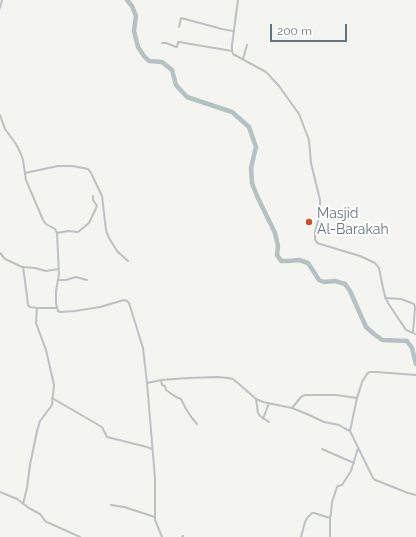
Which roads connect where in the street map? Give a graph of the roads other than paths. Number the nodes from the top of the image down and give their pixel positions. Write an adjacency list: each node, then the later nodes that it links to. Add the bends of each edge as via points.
1 (2, 0): 3 (street)
2 (238, 0): 5 (street)
3 (0, 8)
4 (179, 26): 5 (street, via 181,18)
5 (233, 31): 8 (street)
6 (162, 43): 8 (street, via 176,47 179,42)
7 (247, 45): 9 (street)
8 (232, 51): 9 (street)
9 (243, 59): 20 (street, via 266,72 279,86 299,114 306,131 310,144 310,163 320,200 315,240 375,263 380,268)
10 (0, 115): 11 (street, via 5,129 24,160)
11 (25, 173): 13 (street, via 43,220); 15 (street, via 58,166 88,169 102,196 109,238 117,251)
12 (93, 196): 13 (street, via 97,206 89,223 78,232)
13 (57, 233): 17 (street)
14 (0, 252): 16 (street, via 4,259)
15 (128, 261)
16 (23, 267): 17 (street, via 46,271); 21 (street, via 28,305)
17 (58, 269): 18 (street)
18 (58, 280): 19 (street, via 76,277); 22 (street)
19 (88, 280)
20 (385, 298): 23 (street, via 406,330); 23 (street, via 401,299 414,304)
21 (37, 308): 22 (street); 27 (street, via 36,323 54,384)
22 (57, 308): 26 (street, via 59,312 65,312 127,301 143,348)
23 (415, 334)
24 (414, 375): 28 (street, via 369,372)
25 (162, 380): 26 (street); 29 (street, via 228,378); 34 (street, via 166,390 181,399 186,410)
26 (147, 383): 37 (street)
27 (52, 398): 37 (street, via 102,427 107,437); 42 (street, via 51,406 40,421 37,431)
28 (357, 398): 31 (street, via 304,395); 35 (street)
29 (256, 399): 30 (street); 32 (street, via 258,413)
30 (269, 403): 31 (street); 32 (street)
31 (292, 408): 35 (street, via 324,422 338,424)
32 (263, 419): 33 (street)
33 (269, 422)
34 (198, 424)
35 (350, 431): 36 (street)
36 (359, 447): 39 (street); 41 (street, via 375,480)
37 (152, 449): 44 (street)
38 (322, 449): 39 (street)
39 (354, 463): 45 (street, via 343,485 337,486)
40 (0, 492): 42 (street)
41 (416, 495)
42 (23, 504): 46 (street, via 40,514 46,522)
43 (111, 505): 44 (street, via 124,506)
44 (155, 517): 47 (street)
45 (330, 518): 48 (street, via 312,513 305,522); 49 (street)
46 (80, 537)
47 (162, 537)
48 (301, 537)
49 (330, 537)

